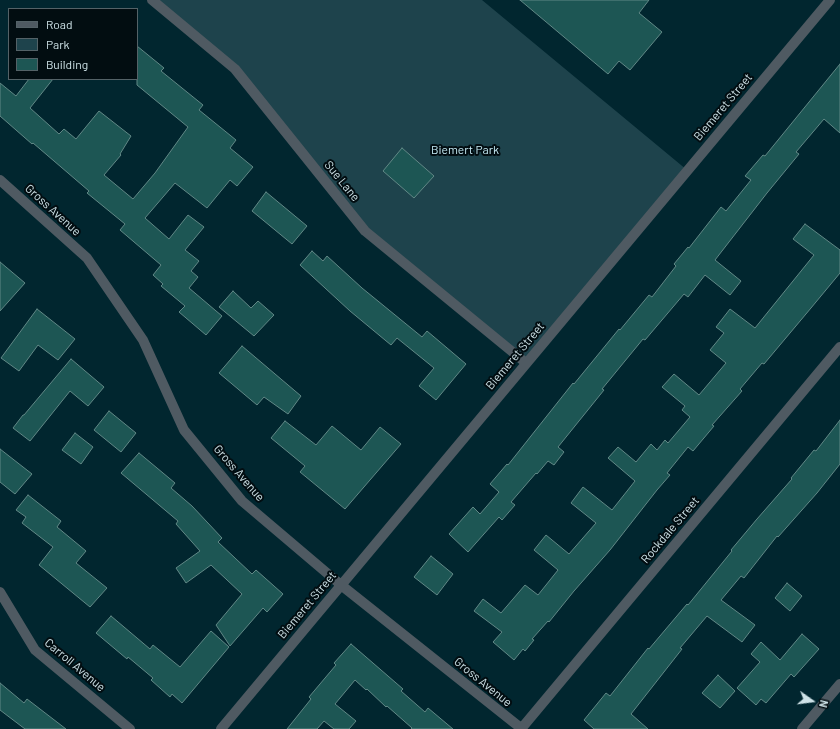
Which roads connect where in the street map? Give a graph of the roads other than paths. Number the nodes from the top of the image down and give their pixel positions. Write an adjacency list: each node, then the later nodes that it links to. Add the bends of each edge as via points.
1 (152, 0): 5 (street, Sue Lane, via 235,69 365,231)
2 (830, 0): 5 (street, Biemeret Street)
3 (0, 180): 6 (street, Gross Avenue, via 87,258 143,340 184,430 242,501)
4 (840, 347): 11 (street, Rockdale Street)
5 (526, 363): 6 (street, Biemeret Street)
6 (341, 585): 10 (street, Biemeret Street); 11 (street, Gross Avenue)
7 (0, 592): 9 (street, Carroll Avenue, via 35,650)
8 (840, 684): 12 (street)
9 (130, 729)
10 (221, 729)
11 (521, 729)
12 (802, 729)

